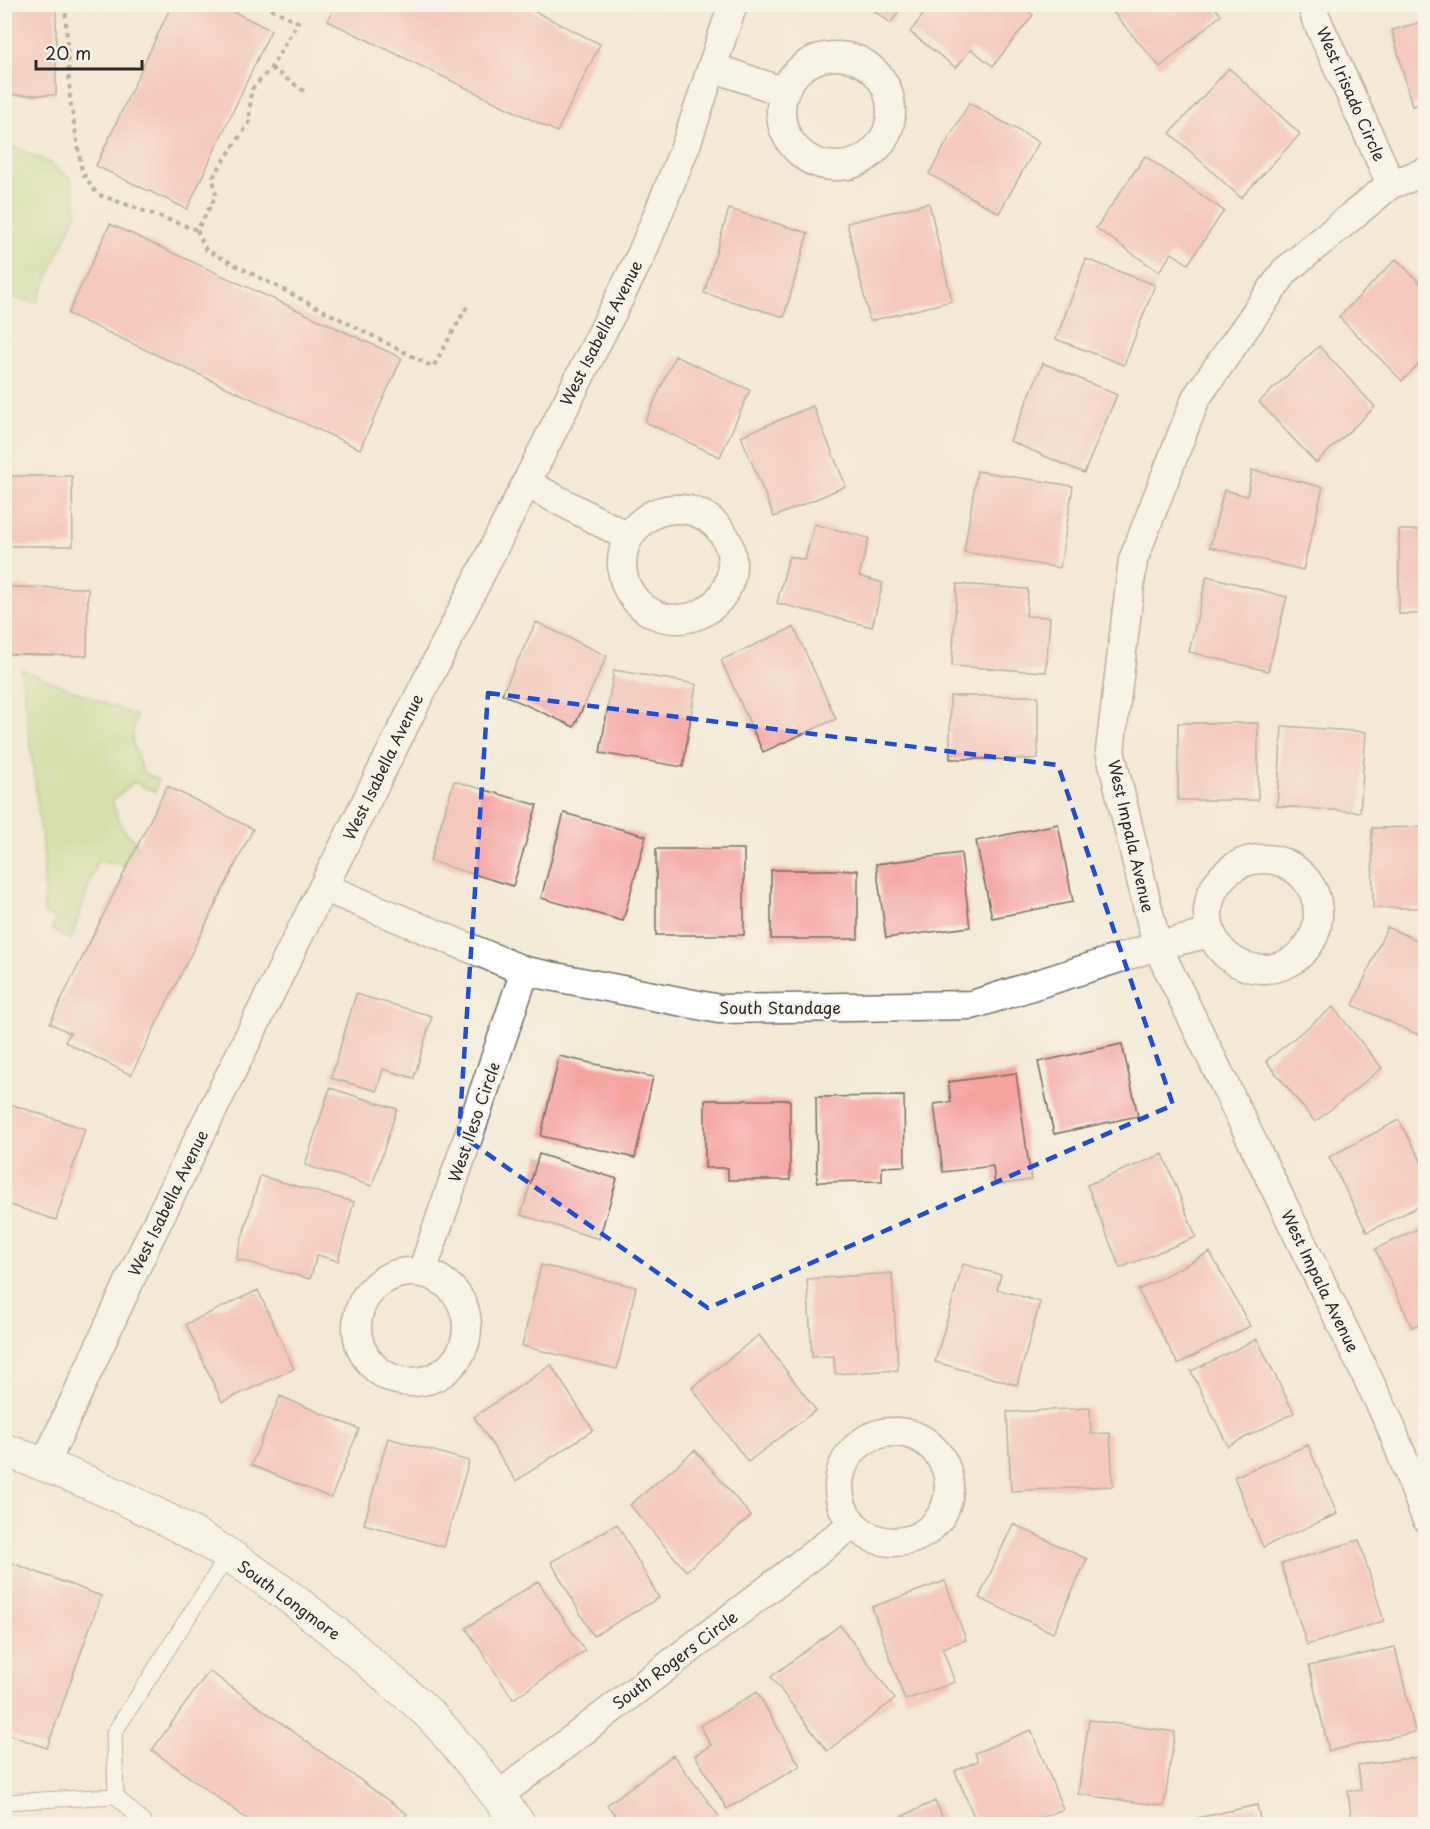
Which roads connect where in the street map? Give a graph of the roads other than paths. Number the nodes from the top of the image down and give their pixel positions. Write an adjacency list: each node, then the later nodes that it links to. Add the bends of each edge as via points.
1 (733, 4): 3 (street, West Isabella Avenue)
2 (1312, 4): 6 (street, West Irisado Circle)
3 (712, 67): 4 (street); 7 (street, West Isabella Avenue, via 686,145 642,253)
4 (784, 92)
5 (1425, 172): 6 (street)
6 (1391, 184): 11 (street, West Impala Avenue, via 1286,271 1196,398 1133,560 1110,751)
7 (526, 483): 8 (street); 9 (street, West Isabella Avenue)
8 (628, 537)
9 (323, 887): 12 (street, South Standage); 15 (street, West Isabella Avenue, via 149,1239)
10 (1211, 933): 11 (street, South Standage)
11 (1157, 946): 12 (street, South Standage, via 972,1005 719,1009); 16 (street, West Impala Avenue, via 1389,1422)
12 (525, 971): 13 (street, West Ileso Circle)
13 (422, 1272)
14 (4, 1450): 15 (street, South Longmore)
15 (45, 1464): 18 (street, South Longmore, via 124,1499)
16 (1425, 1518)
17 (853, 1524): 20 (street, South Rogers Circle)
18 (228, 1555): 19 (lane, via 114,1732); 20 (street, South Longmore, via 327,1625 429,1715)
19 (116, 1796): 21 (lane); 22 (lane)
20 (498, 1796): 23 (street, South Longmore)
21 (4, 1802)
22 (145, 1824)
23 (519, 1824)

